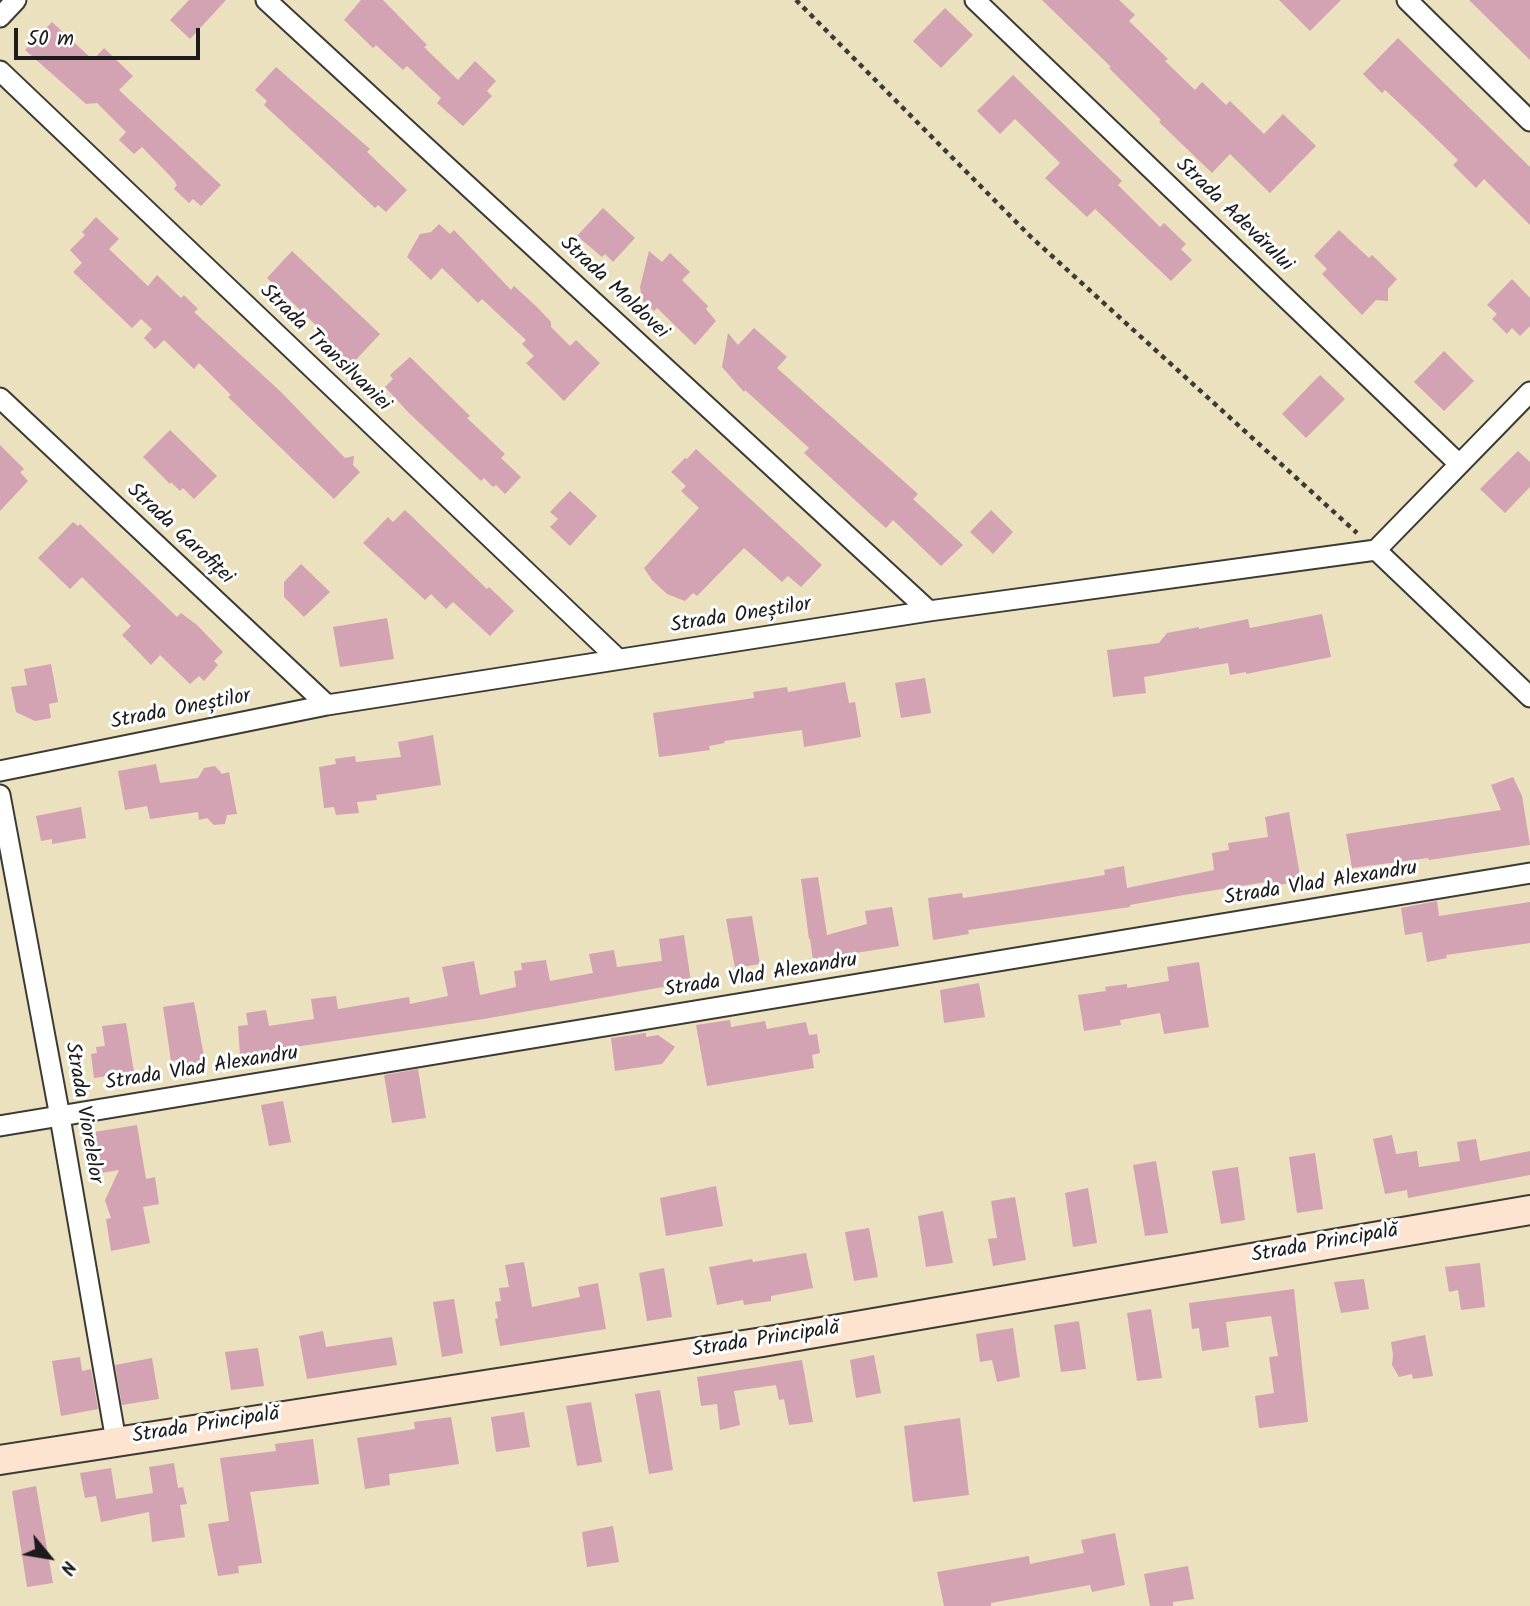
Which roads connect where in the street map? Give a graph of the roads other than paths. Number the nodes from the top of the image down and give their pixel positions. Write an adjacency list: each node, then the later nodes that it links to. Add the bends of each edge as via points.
1 (16, 0): 5 (street)
2 (266, 0): 12 (street, Strada Moldovei)
3 (975, 0): 10 (street, Strada Adevărului)
4 (1406, 0): 7 (street)
5 (0, 17)
6 (0, 71): 13 (street, Strada Transilvaniei)
7 (1530, 121)
8 (0, 398): 15 (street, Strada Garofiței)
9 (1526, 404): 10 (street)
10 (1459, 464): 11 (street)
11 (1376, 550): 12 (street, Strada Oneștilor); 14 (street)
12 (929, 611): 13 (street, Strada Oneștilor)
13 (618, 659): 15 (street, Strada Oneștilor)
14 (1530, 697)
15 (327, 705): 16 (street, Strada Oneștilor)
16 (0, 771)
17 (0, 795): 19 (street, Strada Viorelelor)
18 (1530, 873): 19 (street, Strada Vlad Alexandru)
19 (60, 1117): 20 (street, Strada Vlad Alexandru); 22 (street, Strada Viorelelor)
20 (0, 1126)
21 (1530, 1210): 22 (main road, Strada Principală, via 763,1342)
22 (116, 1441): 23 (main road, Strada Principală)
23 (0, 1460)

